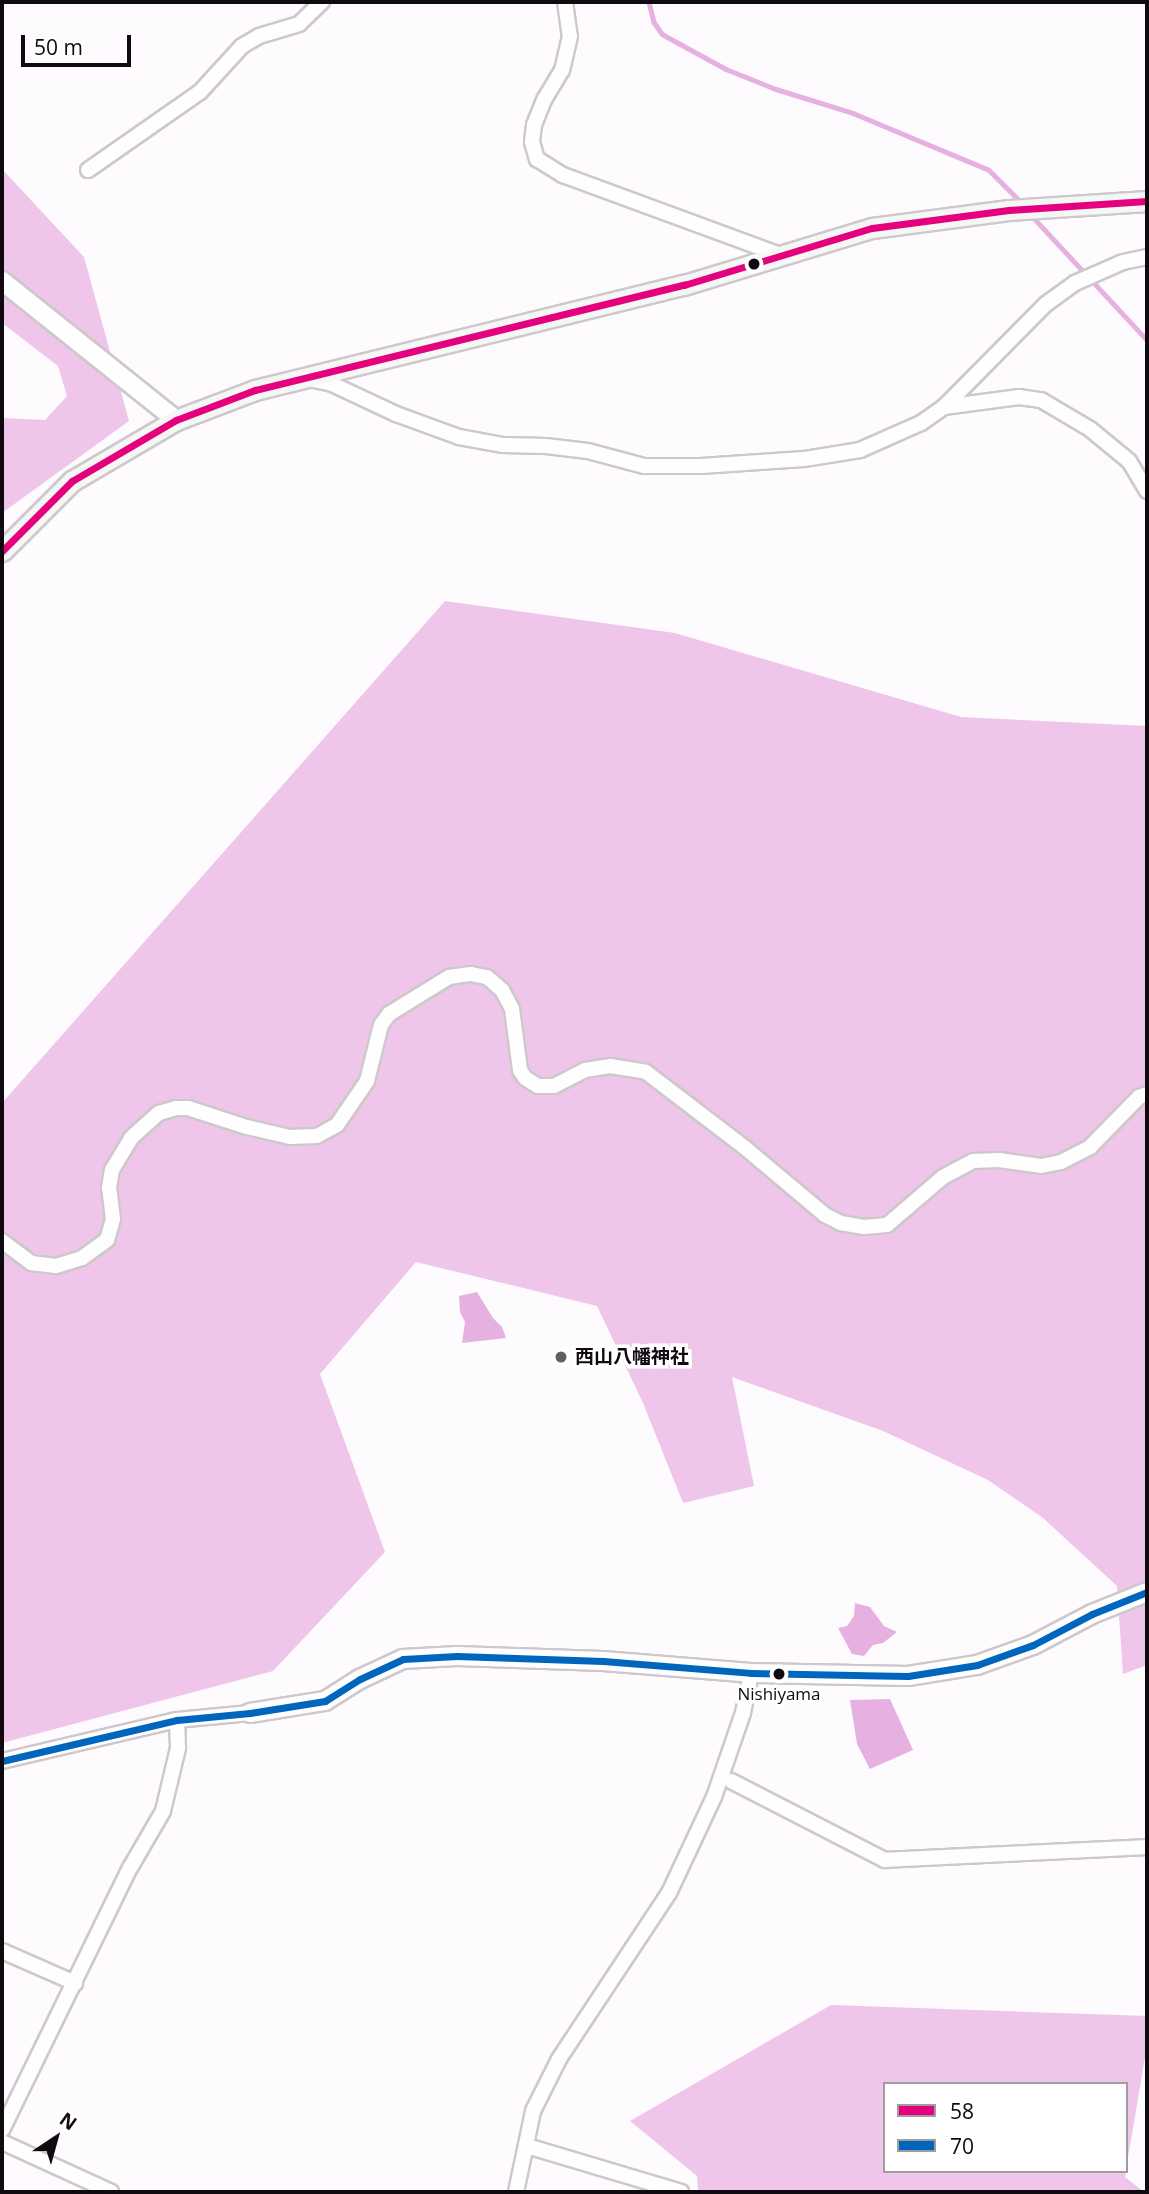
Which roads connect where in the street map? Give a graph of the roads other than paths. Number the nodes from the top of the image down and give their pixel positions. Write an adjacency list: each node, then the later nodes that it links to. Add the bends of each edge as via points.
1 (321, 2): 3 (street, via 299,24 242,46 200,92)
2 (565, 2): 5 (street, via 570,36 562,70 534,125 537,159 563,175)
3 (89, 170)
4 (1147, 201): 5 (main road, via 1009,210 872,228)
5 (778, 254): 8 (main road, via 684,285)
6 (1147, 257): 9 (street, via 1074,283 1046,304)
7 (2, 281): 10 (street)
8 (304, 379): 9 (street, via 332,384 459,438 588,451 644,466 791,460 860,450); 10 (main road, via 255,390)
9 (944, 407): 11 (street, via 1019,397 1041,400 1090,429 1129,461)
10 (176, 420): 12 (main road, via 72,481)
11 (1147, 491)
12 (2, 551)
13 (1147, 1094): 14 (street, via 1090,1147 1061,1162 1041,1166 973,1161 943,1177 887,1225 841,1223 646,1072 610,1066 585,1070 554,1086 538,1086 525,1078 512,1009 502,989 487,977 471,974 449,977 389,1014 381,1025 367,1081 337,1125 317,1136 290,1137 188,1108 167,1111 131,1138 112,1170 109,1188 114,1219 107,1240 82,1258 56,1266 31,1263)
14 (2, 1241)
15 (1147, 1592): 16 (street, via 1092,1614 1033,1646 977,1665 908,1676)
16 (751, 1673): 17 (street, via 603,1661 457,1656 402,1659 325,1701); 26 (street, via 743,1713 714,1797 669,1893 559,2059 533,2111)
17 (250, 1713): 18 (street)
18 (177, 1720): 19 (street); 23 (street, via 178,1748 163,1811)
19 (2, 1761)
20 (731, 1780): 21 (street, via 886,1860)
21 (1147, 1847)
22 (2, 1951): 23 (street)
23 (75, 1983): 24 (street)
24 (2, 2130)
25 (2, 2143): 27 (street)
26 (527, 2146): 28 (street); 29 (street)
27 (111, 2192)
28 (516, 2192)
29 (681, 2192)

